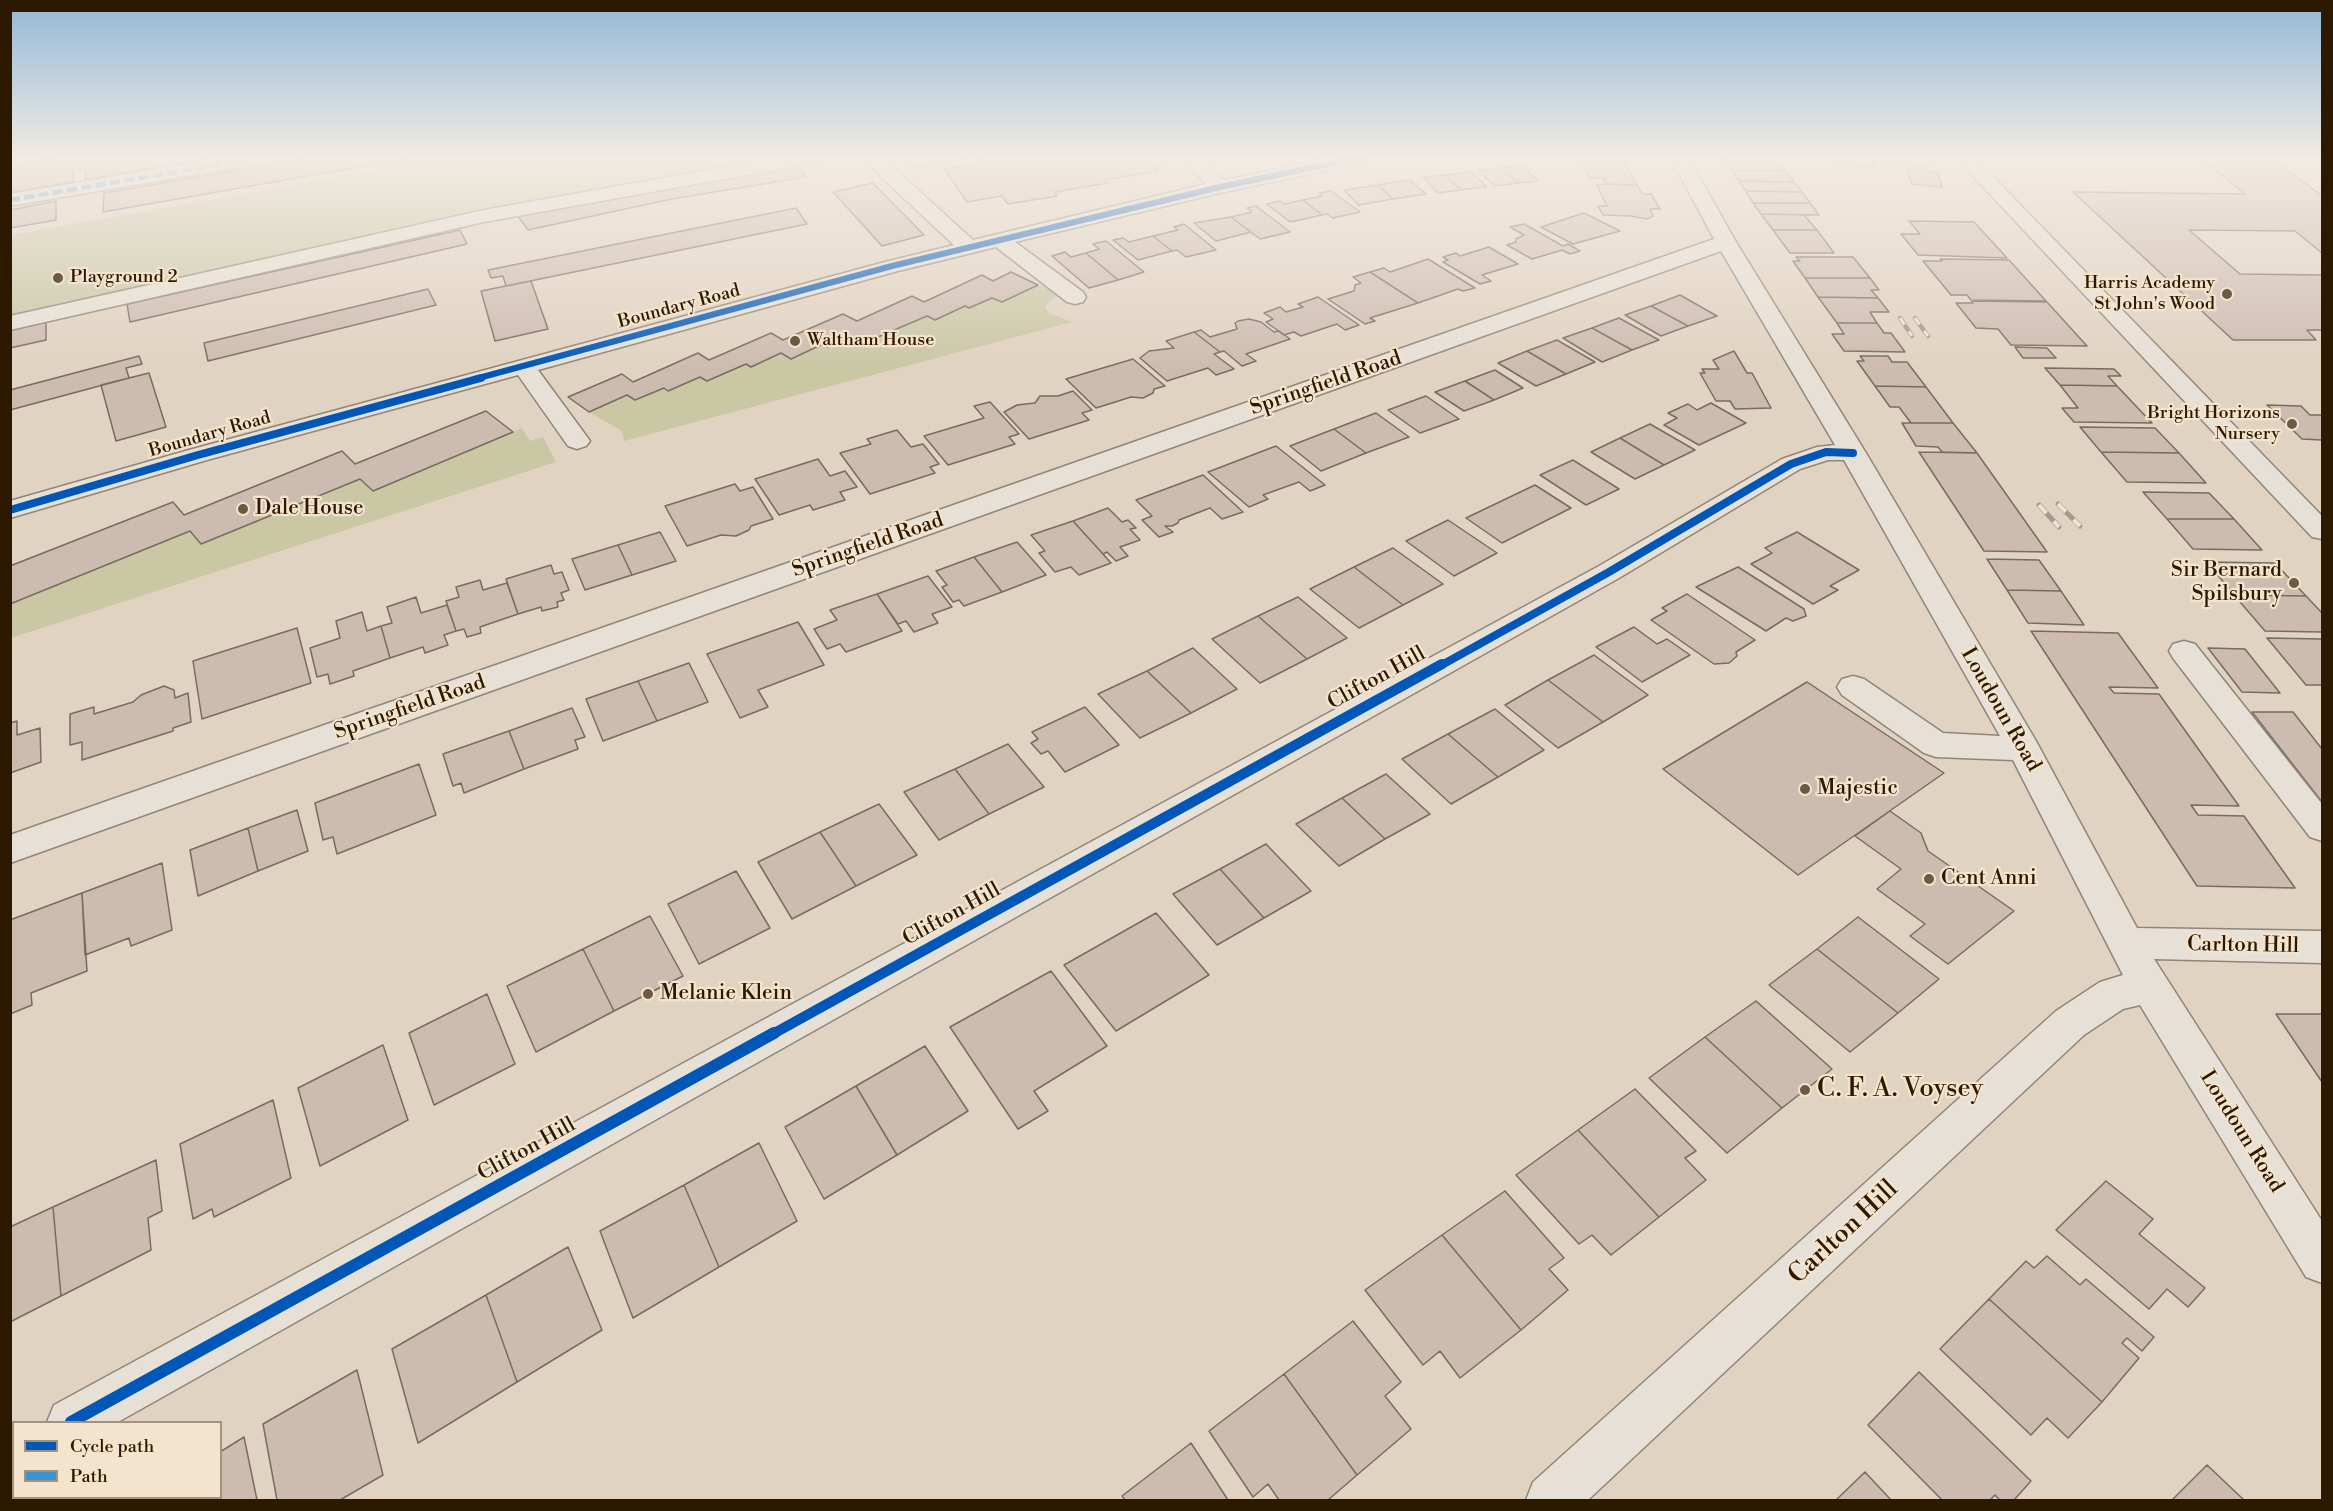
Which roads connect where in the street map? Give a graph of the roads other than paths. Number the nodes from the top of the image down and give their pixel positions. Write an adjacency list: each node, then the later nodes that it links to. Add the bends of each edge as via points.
1 (433, 228): 10 (street)
2 (947, 228): 8 (street)
3 (1051, 228): 6 (street, Boundary Road)
4 (1718, 228): 7 (street, Loudoun Road)
5 (2031, 228): 15 (street)
6 (999, 240): 8 (street, Boundary Road); 9 (street)
7 (1726, 242): 13 (street, Loudoun Road); 20 (street, Springfield Road)
8 (968, 247): 11 (street, Boundary Road)
9 (1075, 297)
10 (10, 323)
11 (523, 366): 12 (street); 14 (street, Boundary Road)
12 (577, 441)
13 (1852, 453): 18 (street, Loudoun Road); 25 (street, Clifton Hill, via 1826,452 1791,464 1609,572)
14 (10, 510)
15 (2322, 531)
16 (2184, 651): 19 (street)
17 (1852, 687): 18 (street, via 1936,745)
18 (2024, 749): 21 (street, Loudoun Road)
19 (2322, 828)
20 (10, 849)
21 (2127, 943): 22 (street, Carlton Hill); 23 (street, Loudoun Road)
22 (2322, 947)
23 (2149, 987): 24 (street, Loudoun Road); 26 (street, Carlton Hill, via 2114,994 2070,1023)
24 (2322, 1261)
25 (73, 1421)
26 (1551, 1500)

